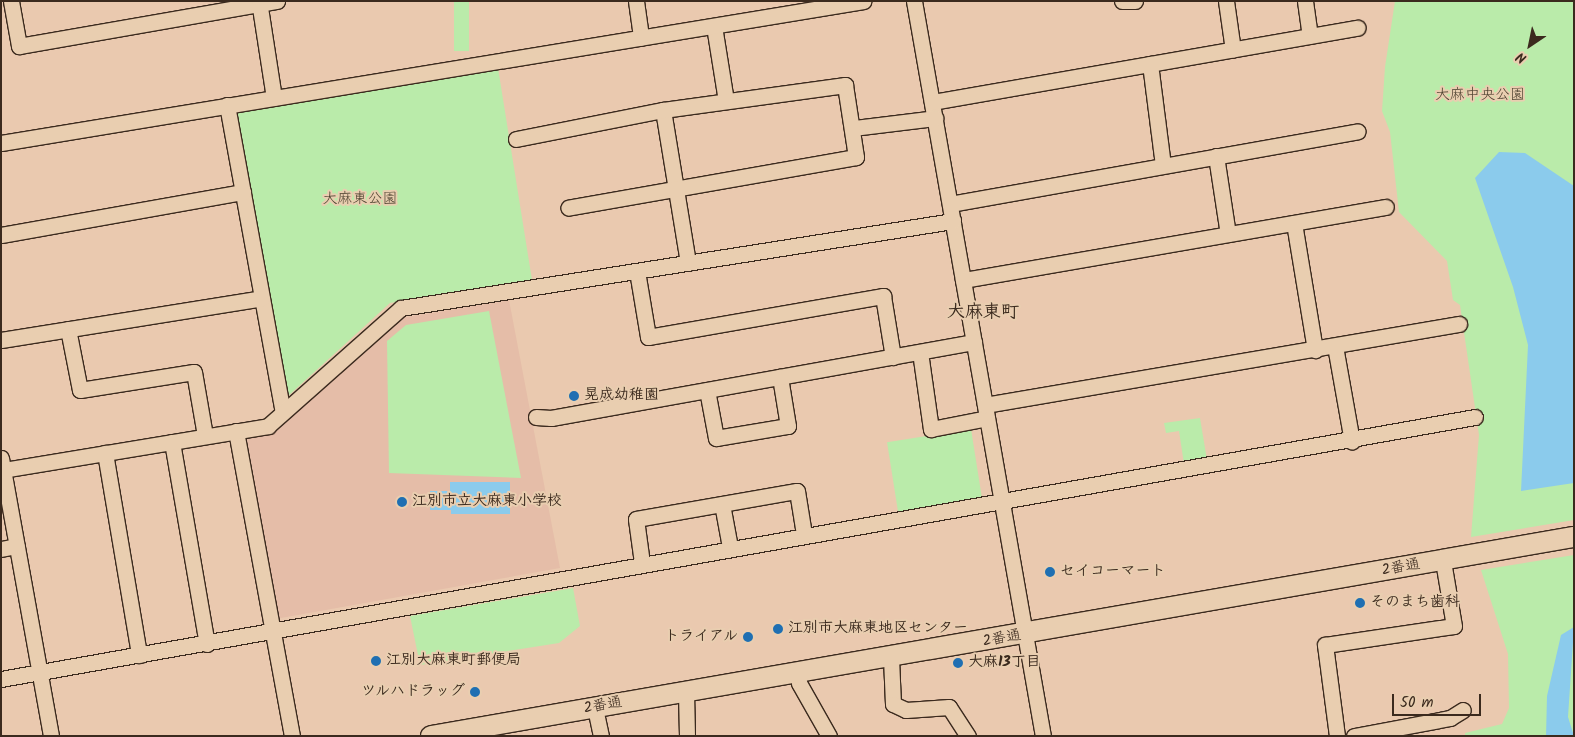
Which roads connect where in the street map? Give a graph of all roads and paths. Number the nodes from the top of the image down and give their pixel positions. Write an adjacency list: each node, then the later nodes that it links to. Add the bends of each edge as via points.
1 (277, 1): 9 (street)
2 (636, 1): 14 (street)
3 (863, 1): 11 (street)
4 (914, 1): 19 (street)
5 (1122, 1): 6 (street)
6 (1135, 1)
7 (1226, 1): 15 (street)
8 (1305, 1): 13 (street)
9 (259, 3): 10 (street, via 19,46); 17 (street)
10 (8, 11)
11 (714, 26): 14 (street); 18 (street)
12 (1358, 28): 13 (street)
13 (1310, 36): 15 (street)
14 (641, 38): 17 (street)
15 (1233, 50): 16 (street)
16 (1150, 64): 19 (street); 28 (street)
17 (274, 98): 20 (street)
18 (726, 101): 21 (street); 23 (street, via 846,85)
19 (932, 102): 22 (street)
20 (227, 106): 26 (street); 30 (street)
21 (663, 110): 25 (street); 29 (street)
22 (935, 118): 23 (street); 31 (street)
23 (854, 128): 29 (street, via 856,157)
24 (1358, 131): 27 (street)
25 (516, 139)
26 (1, 143)
27 (1216, 156): 28 (street); 36 (street)
28 (1163, 165): 31 (street)
29 (674, 189): 33 (street); 38 (street)
30 (243, 192): 37 (street); 41 (street)
31 (950, 204): 34 (street)
32 (1386, 207): 35 (street)
33 (568, 208)
34 (953, 221): 38 (street); 40 (street)
35 (1294, 223): 36 (street); 47 (street)
36 (1228, 234): 40 (street)
37 (1, 235)
38 (688, 262): 39 (street)
39 (637, 270): 49 (street, via 648,337 884,296); 52 (street, via 401,308)
40 (963, 280): 45 (street)
41 (262, 298): 43 (street); 52 (street)
42 (1459, 324): 46 (street)
43 (68, 329): 44 (street); 57 (street, via 80,390 194,372)
44 (1, 340)
45 (974, 342): 48 (street); 53 (street)
46 (1335, 346): 47 (street); 58 (street)
47 (1314, 350): 53 (street)
48 (920, 352): 49 (street); 53 (street, via 932,429)
49 (893, 357): 50 (street)
50 (780, 377): 51 (street); 51 (street, via 788,426 716,438)
51 (707, 390): 54 (street, via 551,418)
52 (283, 412): 56 (street, via 268,426)
53 (986, 412): 62 (street)
54 (536, 417)
55 (1476, 417): 58 (street)
56 (236, 431): 57 (street); 71 (street)
57 (205, 436): 59 (street)
58 (1352, 441): 62 (street)
59 (172, 442): 60 (street); 73 (street)
60 (105, 452): 61 (street); 74 (street)
61 (2, 464): 66 (street)
62 (1002, 501): 64 (street); 72 (street)
63 (722, 504): 64 (street, via 797,491); 67 (street); 70 (street, via 636,519)
64 (804, 534): 67 (street)
65 (1574, 537): 69 (main road, 2番通)
66 (17, 546): 68 (street); 76 (street)
67 (730, 547): 70 (street)
68 (1, 549)
69 (1444, 561): 72 (main road, 2番通); 90 (street, via 1454,626 1325,645)
70 (642, 563): 71 (street)
71 (274, 631): 73 (street); 83 (street)
72 (1025, 635): 75 (main road, 2番通); 89 (street)
73 (207, 644): 74 (street)
74 (139, 655): 76 (street)
75 (891, 658): 77 (main road, 2番通); 88 (street, via 893,704 906,710 949,707)
76 (40, 672): 78 (street); 82 (street)
77 (798, 673): 79 (main road, 2番通); 87 (street, via 799,683)
78 (1, 679)
79 (686, 692): 80 (main road, 2番通); 86 (street)
80 (595, 708): 84 (main road, 2番通); 85 (street)
81 (1463, 710): 91 (street, via 1450,718)
82 (51, 736)
83 (292, 736)
84 (430, 736)
85 (600, 736)
86 (687, 736)
87 (828, 736)
88 (968, 736)
89 (1043, 736)
90 (1337, 736)
91 (1354, 736)

